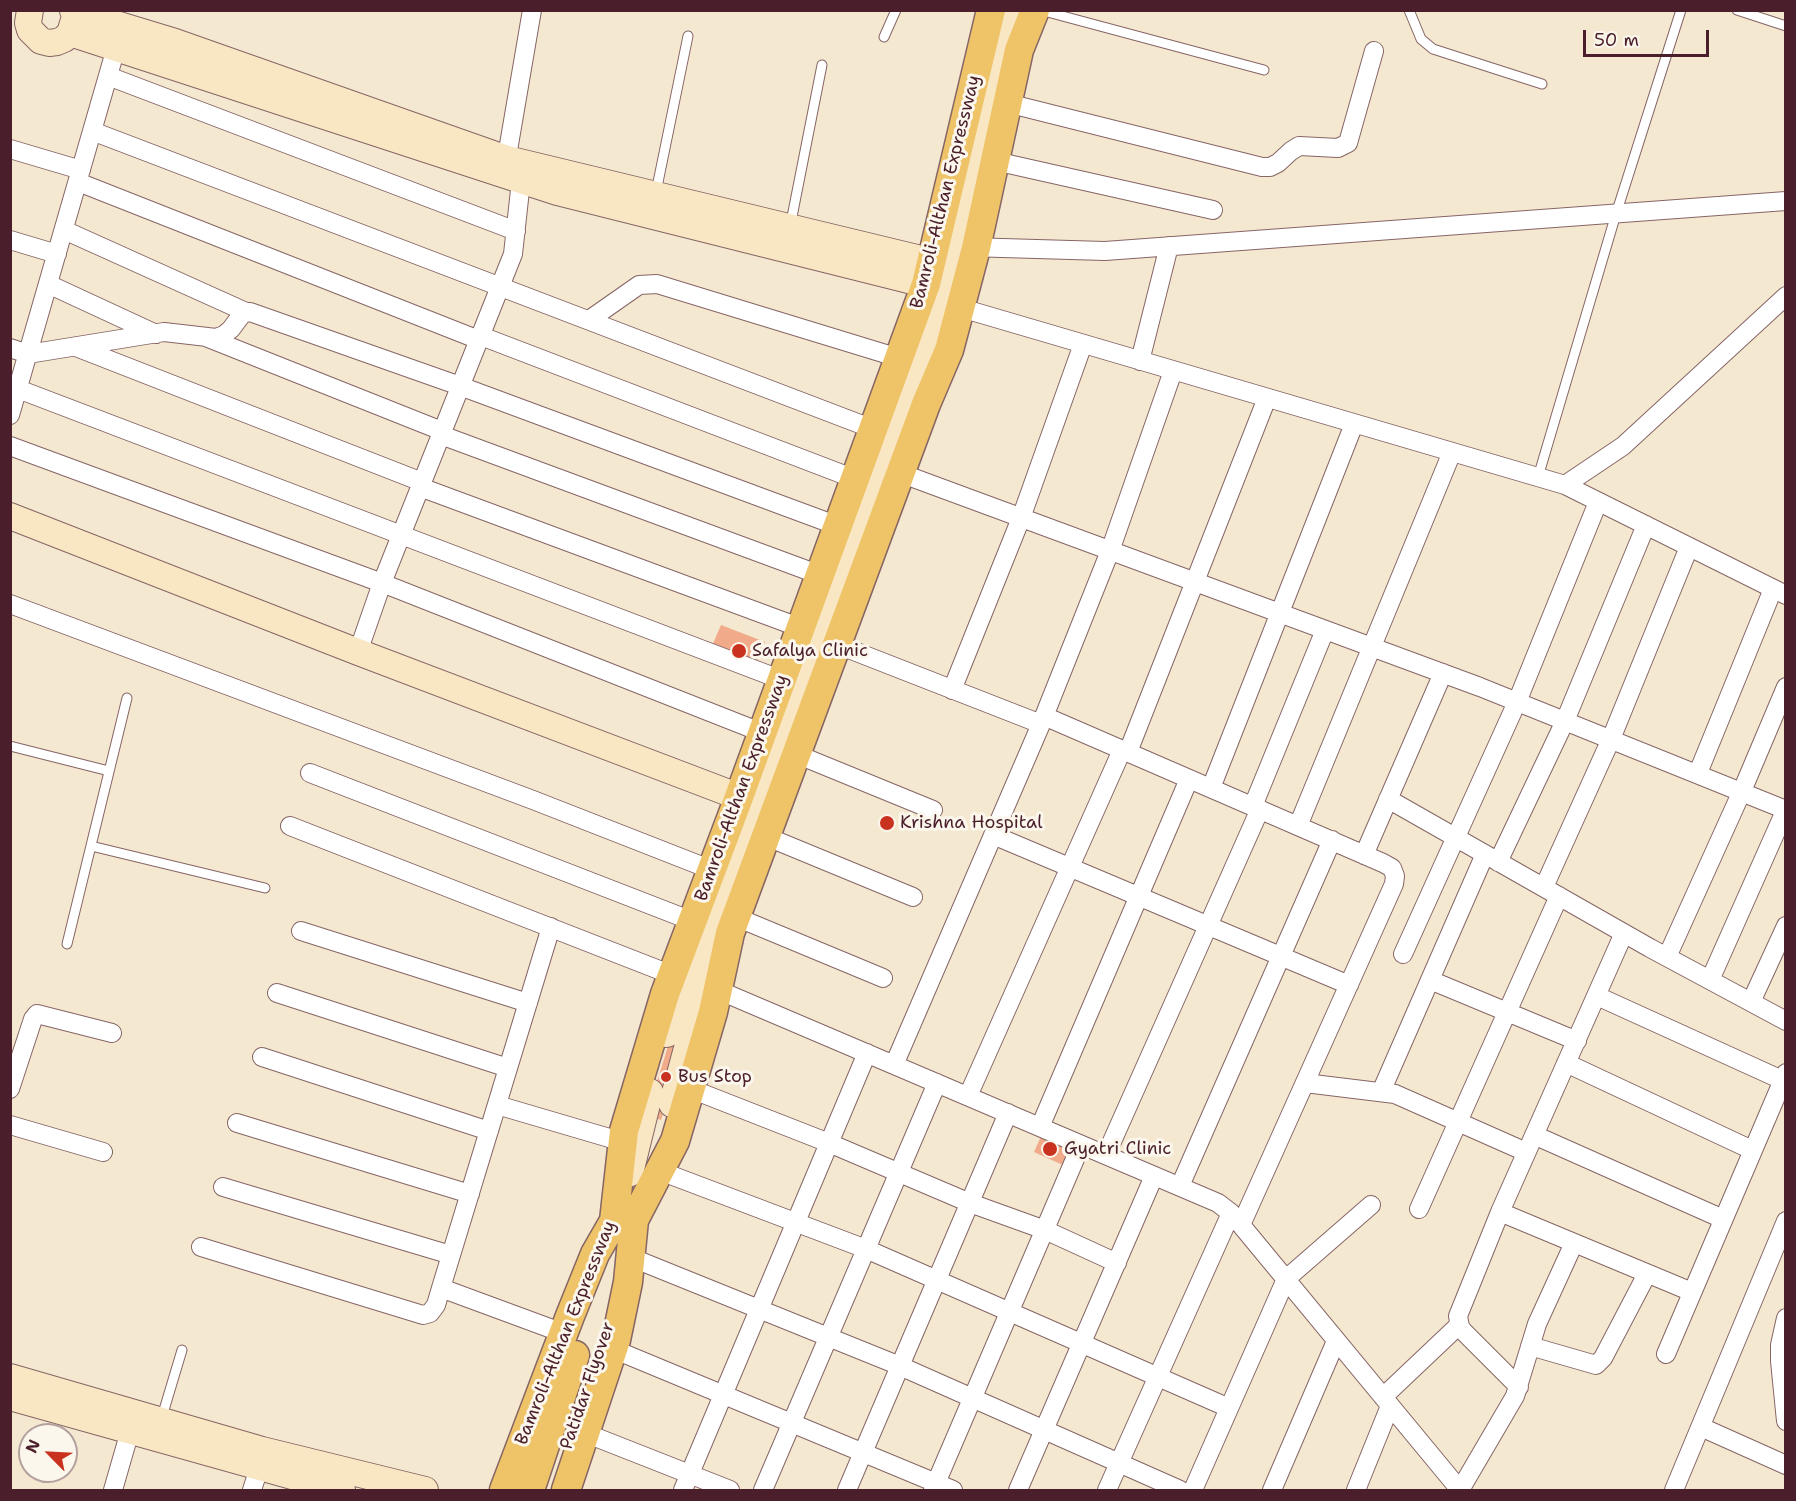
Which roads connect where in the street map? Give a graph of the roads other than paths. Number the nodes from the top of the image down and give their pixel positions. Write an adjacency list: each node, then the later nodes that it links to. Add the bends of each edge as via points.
1 (30, 10): 15 (street, via 28,22)
2 (532, 10): 29 (street)
3 (896, 10): 17 (lane)
4 (991, 10): 41 (main road, Bamroli-Althan Expressway)
5 (1008, 10): 18 (street)
6 (1015, 10): 18 (street)
7 (1035, 10): 25 (main road, via 1019,50)
8 (1040, 10): 22 (lane)
9 (1409, 10): 24 (lane, via 1420,39 1432,49)
10 (1681, 10): 34 (lane)
11 (1737, 10): 13 (lane)
12 (72, 18): 15 (street, via 57,42 41,41); 19 (street); 29 (street, via 175,42)
13 (1785, 26)
14 (10, 29): 15 (street)
15 (35, 36)
16 (688, 36): 31 (lane)
17 (884, 37)
18 (1002, 41): 41 (street, Bamroli-Althan Expressway)
19 (116, 48): 23 (street); 29 (street)
20 (1374, 51): 25 (street, via 1348,143 1338,148 1299,146 1270,167)
21 (822, 65): 35 (lane)
22 (1264, 70)
23 (108, 76): 26 (street); 37 (street)
24 (1542, 84)
25 (1007, 104): 28 (main road)
26 (92, 130): 30 (street); 43 (street)
27 (10, 150): 30 (street)
28 (995, 161): 33 (street); 41 (main road)
29 (511, 172): 31 (street); 37 (street); 41 (street)
30 (80, 176): 36 (street); 49 (street)
31 (655, 195): 35 (street)
32 (1785, 201): 34 (street)
33 (1213, 210)
34 (1616, 214): 39 (street); 67 (lane)
35 (790, 228): 41 (street)
36 (64, 230): 40 (street); 45 (street)
37 (516, 231): 43 (street, via 513,254)
38 (10, 240): 40 (street)
39 (1169, 246): 41 (street, via 1105,251); 55 (street)
40 (57, 254): 42 (street)
41 (949, 276): 50 (street); 54 (main road, Bamroli-Althan Expressway); 66 (main road, via 949,350); 110 (street, Bamroli-Althan Expressway, via 932,344)
42 (48, 284): 47 (street); 53 (street)
43 (500, 286): 46 (street); 49 (street)
44 (1785, 297): 70 (street, via 1623,446)
45 (246, 312): 48 (street, via 224,335); 57 (street)
46 (590, 320): 54 (street, via 639,285 657,284); 62 (street)
47 (156, 334): 48 (street); 51 (street)
48 (206, 337): 63 (street)
49 (480, 338): 57 (street); 68 (street)
50 (1083, 344): 55 (street); 73 (street)
51 (74, 347): 53 (street); 69 (street)
52 (10, 348): 53 (street)
53 (28, 354): 58 (street)
54 (899, 358): 62 (main road, Bamroli-Althan Expressway)
55 (1140, 361): 56 (street)
56 (1173, 371): 59 (street); 78 (street)
57 (460, 386): 63 (street); 75 (street)
58 (18, 389): 60 (street); 76 (street)
59 (1267, 398): 61 (street); 80 (street)
60 (10, 416)
61 (1354, 424): 65 (street); 84 (street)
62 (873, 429): 68 (main road, Bamroli-Althan Expressway)
63 (442, 433): 69 (street); 79 (street)
64 (10, 446): 81 (street)
65 (1452, 452): 67 (street); 88 (street)
66 (900, 473): 73 (street); 87 (main road)
67 (1538, 477): 70 (street)
68 (855, 479): 75 (main road, Bamroli-Althan Expressway)
69 (421, 485): 76 (street); 85 (street)
70 (1564, 485): 71 (street)
71 (1598, 502): 74 (street); 95 (street)
72 (10, 516): 89 (street)
73 (1021, 518): 78 (street); 93 (street)
74 (1646, 525): 77 (street); 97 (street)
75 (838, 526): 79 (main road, Bamroli-Althan Expressway)
76 (401, 535): 81 (street); 91 (street)
77 (1689, 547): 82 (street); 99 (street)
78 (1110, 551): 80 (street); 96 (street)
79 (820, 575): 85 (main road, Bamroli-Althan Expressway)
80 (1195, 582): 84 (street); 101 (street)
81 (382, 583): 89 (street); 98 (street)
82 (1779, 592): 105 (street)
83 (10, 604): 124 (street)
84 (1281, 614): 86 (street); 107 (street)
85 (801, 628): 91 (main road, Bamroli-Althan Expressway)
86 (1325, 630): 88 (street); 111 (street)
87 (836, 645): 93 (street); 102 (main road)
88 (1371, 647): 90 (street); 115 (street)
89 (358, 652): 110 (street)
90 (1443, 673): 95 (street); 109 (street)
91 (782, 680): 98 (main road, Bamroli-Althan Expressway)
92 (1785, 687): 108 (street)
93 (952, 690): 96 (street)
94 (127, 698): 103 (lane)
95 (1517, 702): 97 (street); 118 (street)
96 (1042, 720): 101 (street); 116 (street)
97 (1565, 721): 99 (street); 122 (street)
98 (763, 733): 110 (main road, Bamroli-Althan Expressway)
99 (1611, 739): 105 (street); 126 (street)
100 (10, 746): 103 (lane)
101 (1125, 751): 106 (street); 123 (street)
102 (796, 754): 110 (main road); 112 (street)
103 (109, 771): 120 (lane)
104 (310, 773): 129 (street)
105 (1698, 773): 108 (street)
106 (1189, 779): 107 (street); 127 (street)
107 (1211, 788): 111 (street)
108 (1742, 791): 113 (street); 138 (street)
109 (1388, 799): 118 (street); 121 (street)
110 (757, 803): 117 (main road); 124 (main road, Bamroli-Althan Expressway); 129 (street, Bamroli-Althan Expressway)
111 (1256, 808): 115 (street); 130 (street)
112 (933, 810)
113 (1785, 810): 142 (street)
114 (290, 825): 132 (street)
115 (1298, 826): 119 (street)
116 (993, 835): 123 (street); 156 (street)
117 (765, 836): 128 (street); 129 (main road)
118 (1456, 838): 122 (street); 136 (street)
119 (1332, 840): 121 (street); 137 (street)
120 (91, 846): 125 (lane); 135 (lane)
121 (1364, 855): 143 (street, via 1392,868 1395,876)
122 (1492, 858): 126 (street); 141 (street)
123 (1070, 866): 127 (street); 164 (street)
124 (712, 870): 129 (main road, Bamroli-Althan Expressway)
125 (265, 888)
126 (1551, 892): 134 (street); 149 (street)
127 (1139, 895): 130 (street); 170 (street)
128 (913, 897)
129 (713, 921): 139 (main road, Bamroli-Althan Expressway); 140 (street); 144 (main road, via 730,933); 192 (street, via 675,1006 642,1120 624,1200)
130 (1208, 926): 137 (street); 179 (street)
131 (1785, 926): 147 (street)
132 (551, 927): 139 (street); 148 (street)
133 (301, 931): 148 (street)
134 (1624, 933): 138 (street); 146 (street)
135 (67, 944)
136 (1403, 954)
137 (1281, 955): 143 (street); 183 (street)
138 (1667, 957): 142 (street)
139 (672, 975): 173 (main road, Bamroli-Althan Expressway)
140 (883, 978)
141 (1430, 980): 149 (street); 163 (street)
142 (1710, 980): 147 (street)
143 (1349, 985): 160 (street)
144 (718, 990): 153 (street); 162 (main road)
145 (277, 993): 157 (street)
146 (1596, 996): 152 (street); 158 (street)
147 (1751, 1002): 150 (street)
148 (528, 1003): 157 (street)
149 (1507, 1012): 152 (street); 167 (street)
150 (1785, 1021)
151 (112, 1033): 161 (street, via 37,1014)
152 (1577, 1041): 155 (street)
153 (867, 1053): 156 (street); 174 (street)
154 (262, 1057): 171 (street)
155 (1566, 1063): 172 (street); 176 (street)
156 (894, 1065): 159 (street)
157 (508, 1068): 165 (street)
158 (1784, 1076): 176 (street)
159 (937, 1083): 164 (street); 181 (street)
160 (1305, 1083): 163 (street); 190 (street)
161 (10, 1089)
162 (691, 1089): 174 (street); 180 (main road, via 675,1141)
163 (1381, 1092): 167 (street, via 1402,1096)
164 (968, 1096): 166 (street)
165 (497, 1105): 171 (street); 173 (street)
166 (1008, 1113): 170 (street); 186 (street)
167 (1458, 1120): 178 (street); 188 (street)
168 (237, 1123): 185 (street)
169 (10, 1125): 177 (street)
170 (1040, 1127): 175 (street)
171 (489, 1131): 185 (street)
172 (1534, 1135): 178 (street); 191 (street)
173 (623, 1142): 192 (main road, Bamroli-Althan Expressway)
174 (829, 1143): 181 (street); 194 (street)
175 (1082, 1145): 179 (street); 195 (street)
176 (1752, 1150): 191 (street)
177 (103, 1152)
178 (1527, 1152): 189 (street)
179 (1106, 1155): 182 (street)
180 (660, 1171): 192 (main road); 194 (street)
181 (898, 1174): 186 (street); 198 (street)
182 (1154, 1176): 183 (street); 202 (street)
183 (1180, 1186): 190 (street, via 1218,1203)
184 (223, 1187): 200 (street)
185 (470, 1194): 200 (street)
186 (970, 1203): 195 (street); 206 (street)
187 (1371, 1205): 205 (street)
188 (1419, 1209)
189 (1500, 1212): 196 (street); 212 (street, via 1460,1312)
190 (1236, 1219): 205 (street); 222 (street)
191 (1723, 1220): 208 (street)
192 (624, 1221): 199 (main road, Bamroli-Althan Expressway); 203 (main road, Patidar Flyover)
193 (1785, 1221): 201 (street)
194 (796, 1222): 198 (street); 209 (street)
195 (1045, 1230): 202 (street); 210 (street)
196 (1574, 1243): 204 (street); 217 (street)
197 (201, 1247): 207 (street, via 423,1315 434,1310)
198 (866, 1249): 206 (street); 214 (street)
199 (595, 1254): 213 (main road, Patidar Flyover, via 597,1284)
200 (451, 1255): 207 (street)
201 (1778, 1260): 232 (street)
202 (1117, 1263): 216 (street)
203 (629, 1270): 209 (street); 213 (main road, Patidar Flyover)
204 (1647, 1274): 208 (street); 217 (street, via 1596,1365)
205 (1286, 1280): 215 (street); 228 (street)
206 (937, 1281): 210 (street); 220 (street)
207 (441, 1288): 213 (street)
208 (1692, 1292): 219 (street)
209 (759, 1310): 214 (street); 224 (street)
210 (1010, 1313): 216 (street); 226 (street)
211 (1785, 1318): 230 (street, via 1780,1361)
212 (1459, 1325): 223 (street); 227 (street)
213 (592, 1334): 224 (street); 235 (main road); 247 (main road, Bamroli-Althan Expressway); 248 (main road, Patidar Flyover); 249 (main road, Patidar Flyover)
214 (828, 1338): 220 (street); 231 (street)
215 (1336, 1341): 227 (street); 256 (street)
216 (1081, 1344): 222 (street); 233 (street)
217 (1530, 1346): 223 (street)
218 (182, 1350): 229 (lane)
219 (1666, 1354)
220 (900, 1366): 226 (street); 236 (street)
221 (10, 1377): 229 (street)
222 (1158, 1378): 228 (street); 237 (street)
223 (1519, 1387): 243 (street)
224 (723, 1395): 231 (street); 240 (street)
225 (10, 1397): 234 (street)
226 (973, 1398): 233 (street); 241 (street)
227 (1386, 1402): 243 (street); 257 (street)
228 (1229, 1408): 242 (street)
229 (161, 1420): 246 (street)
230 (1785, 1420)
231 (792, 1423): 236 (street); 252 (street)
232 (1701, 1427): 238 (street); 258 (street)
233 (1044, 1430): 237 (street); 254 (street)
234 (130, 1431): 239 (street); 244 (street)
235 (585, 1433): 240 (street); 250 (main road)
236 (864, 1452): 241 (street); 253 (street)
237 (1119, 1465): 242 (street); 255 (street)
238 (1785, 1465)
239 (256, 1479): 245 (street)
240 (687, 1483): 251 (street)
241 (941, 1488)
242 (1190, 1490)
243 (1460, 1490)
244 (113, 1491)
245 (342, 1491)
246 (425, 1491)
247 (504, 1491)
248 (530, 1491)
249 (552, 1491)
250 (566, 1491)
251 (730, 1491)
252 (763, 1491)
253 (848, 1491)
254 (1018, 1491)
255 (1107, 1491)
256 (1272, 1491)
257 (1356, 1491)
258 (1674, 1491)

